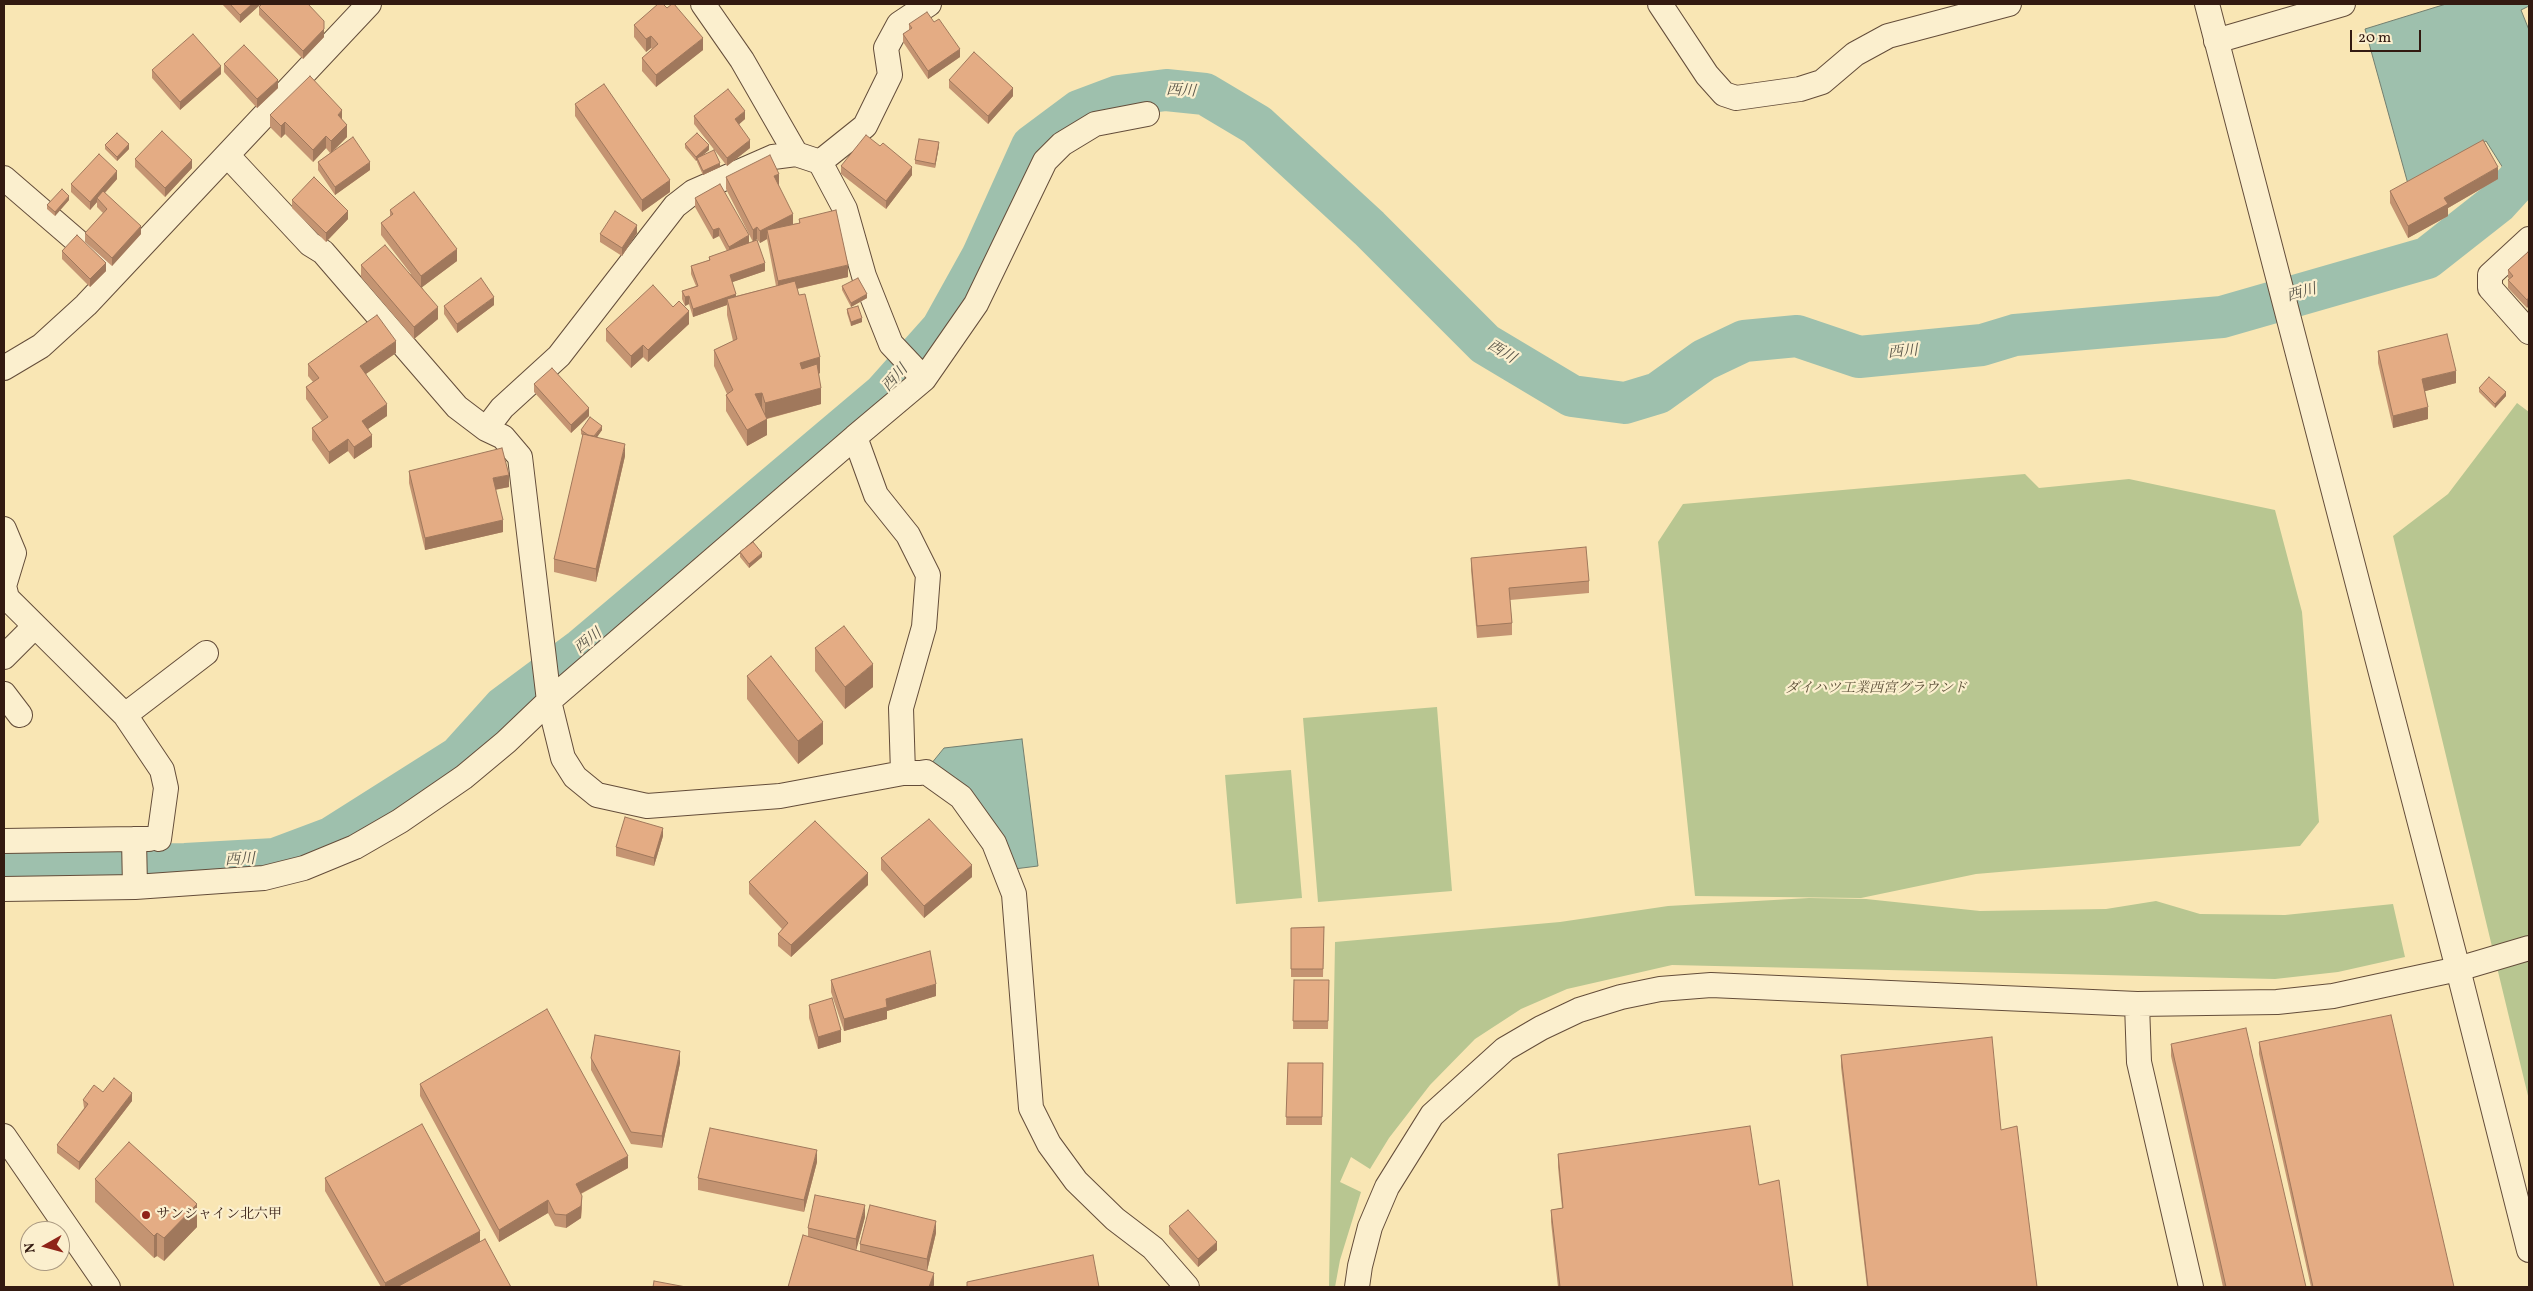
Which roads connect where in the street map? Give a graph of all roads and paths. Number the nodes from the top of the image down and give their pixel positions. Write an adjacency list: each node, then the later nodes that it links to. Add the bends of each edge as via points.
1 (369, 4): 11 (street)
2 (703, 4): 10 (street, via 742,60)
3 (930, 4): 12 (street, via 899,24 886,48 890,75 866,126)
4 (1660, 4): 5 (street, via 1707,75 1724,94 1736,98 1800,89 1822,82 1855,54 1888,36)
5 (2008, 4)
6 (2207, 4): 8 (street)
7 (2343, 4): 8 (street)
8 (2216, 41): 35 (street)
9 (1147, 114): 18 (street, via 1095,124 1062,144 1045,161 976,304)
10 (796, 154): 12 (street); 19 (street, via 764,161 693,192 675,206 559,356 502,408)
11 (228, 156): 15 (street); 19 (street, via 310,244 323,252 457,407)
12 (820, 162): 18 (street, via 845,209 864,276 891,344)
13 (4, 178): 15 (street)
14 (2529, 238): 16 (street, via 2490,275 2490,288)
15 (116, 274): 17 (street, via 41,346)
16 (2529, 332)
17 (4, 368)
18 (924, 379): 20 (street)
19 (486, 429): 26 (street, via 503,438 520,456)
20 (855, 438): 26 (street); 29 (street, via 876,495 908,535 928,575 924,626 901,708)
21 (4, 529): 22 (street, via 14,553 4,586 7,598)
22 (35, 626): 24 (street); 28 (street)
23 (206, 653): 28 (street)
24 (4, 657)
25 (4, 694): 27 (street)
26 (548, 696): 29 (street, via 563,758 575,777 597,795 647,806 780,796); 32 (street, via 506,742 464,777 400,821 355,846 304,868 264,878)
27 (20, 715)
28 (125, 715): 31 (street, via 162,770 166,788 167,838)
29 (904, 773): 40 (street, via 926,772 961,797 994,844 1014,894 1031,1108 1049,1144 1076,1181 1115,1219 1153,1248)
30 (4, 841): 31 (street)
31 (134, 844): 32 (street)
32 (134, 883): 33 (street)
33 (4, 888)
34 (2529, 948): 35 (street)
35 (2458, 969): 36 (street, via 2333,996 2277,1002); 38 (street)
36 (2137, 1004): 41 (street, via 1711,985 1660,989 1579,1010 1505,1049 1432,1115 1387,1187 1370,1227); 42 (street, via 2139,1062)
37 (4, 1136): 39 (street)
38 (2529, 1250)
39 (108, 1287)
40 (1187, 1287)
41 (1357, 1287)
42 (2191, 1287)

